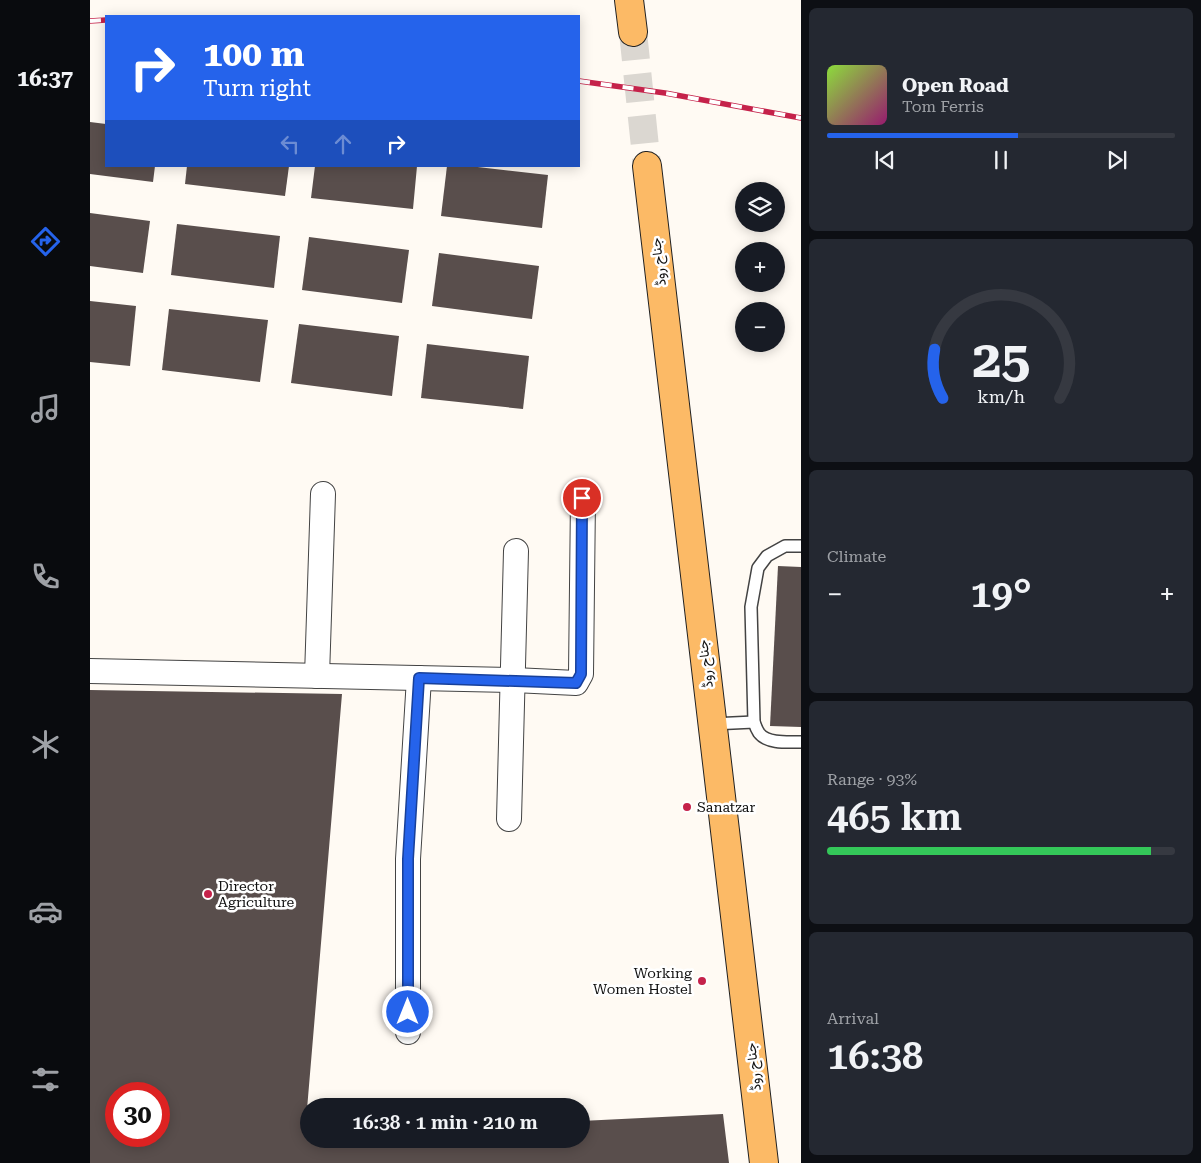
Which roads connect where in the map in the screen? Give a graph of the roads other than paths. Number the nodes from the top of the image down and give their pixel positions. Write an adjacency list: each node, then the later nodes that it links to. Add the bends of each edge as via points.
1 (629, 0): 2 (main road)
2 (633, 32)
3 (647, 166): 13 (main road, جناح روڈ)
4 (323, 494): 9 (street)
5 (582, 498): 11 (street, via 580,679 576,683)
6 (801, 546): 12 (lane, via 785,546 767,556 758,568 752,607)
7 (516, 552): 11 (street)
8 (90, 671): 9 (street)
9 (317, 676): 10 (street)
10 (419, 678): 11 (street); 16 (street, via 408,859)
11 (514, 680): 15 (street)
12 (754, 722): 13 (lane); 14 (lane, via 759,734 766,738)
13 (712, 724): 17 (main road, جناح روڈ)
14 (801, 742)
15 (509, 819)
16 (408, 1032)
17 (764, 1163)

